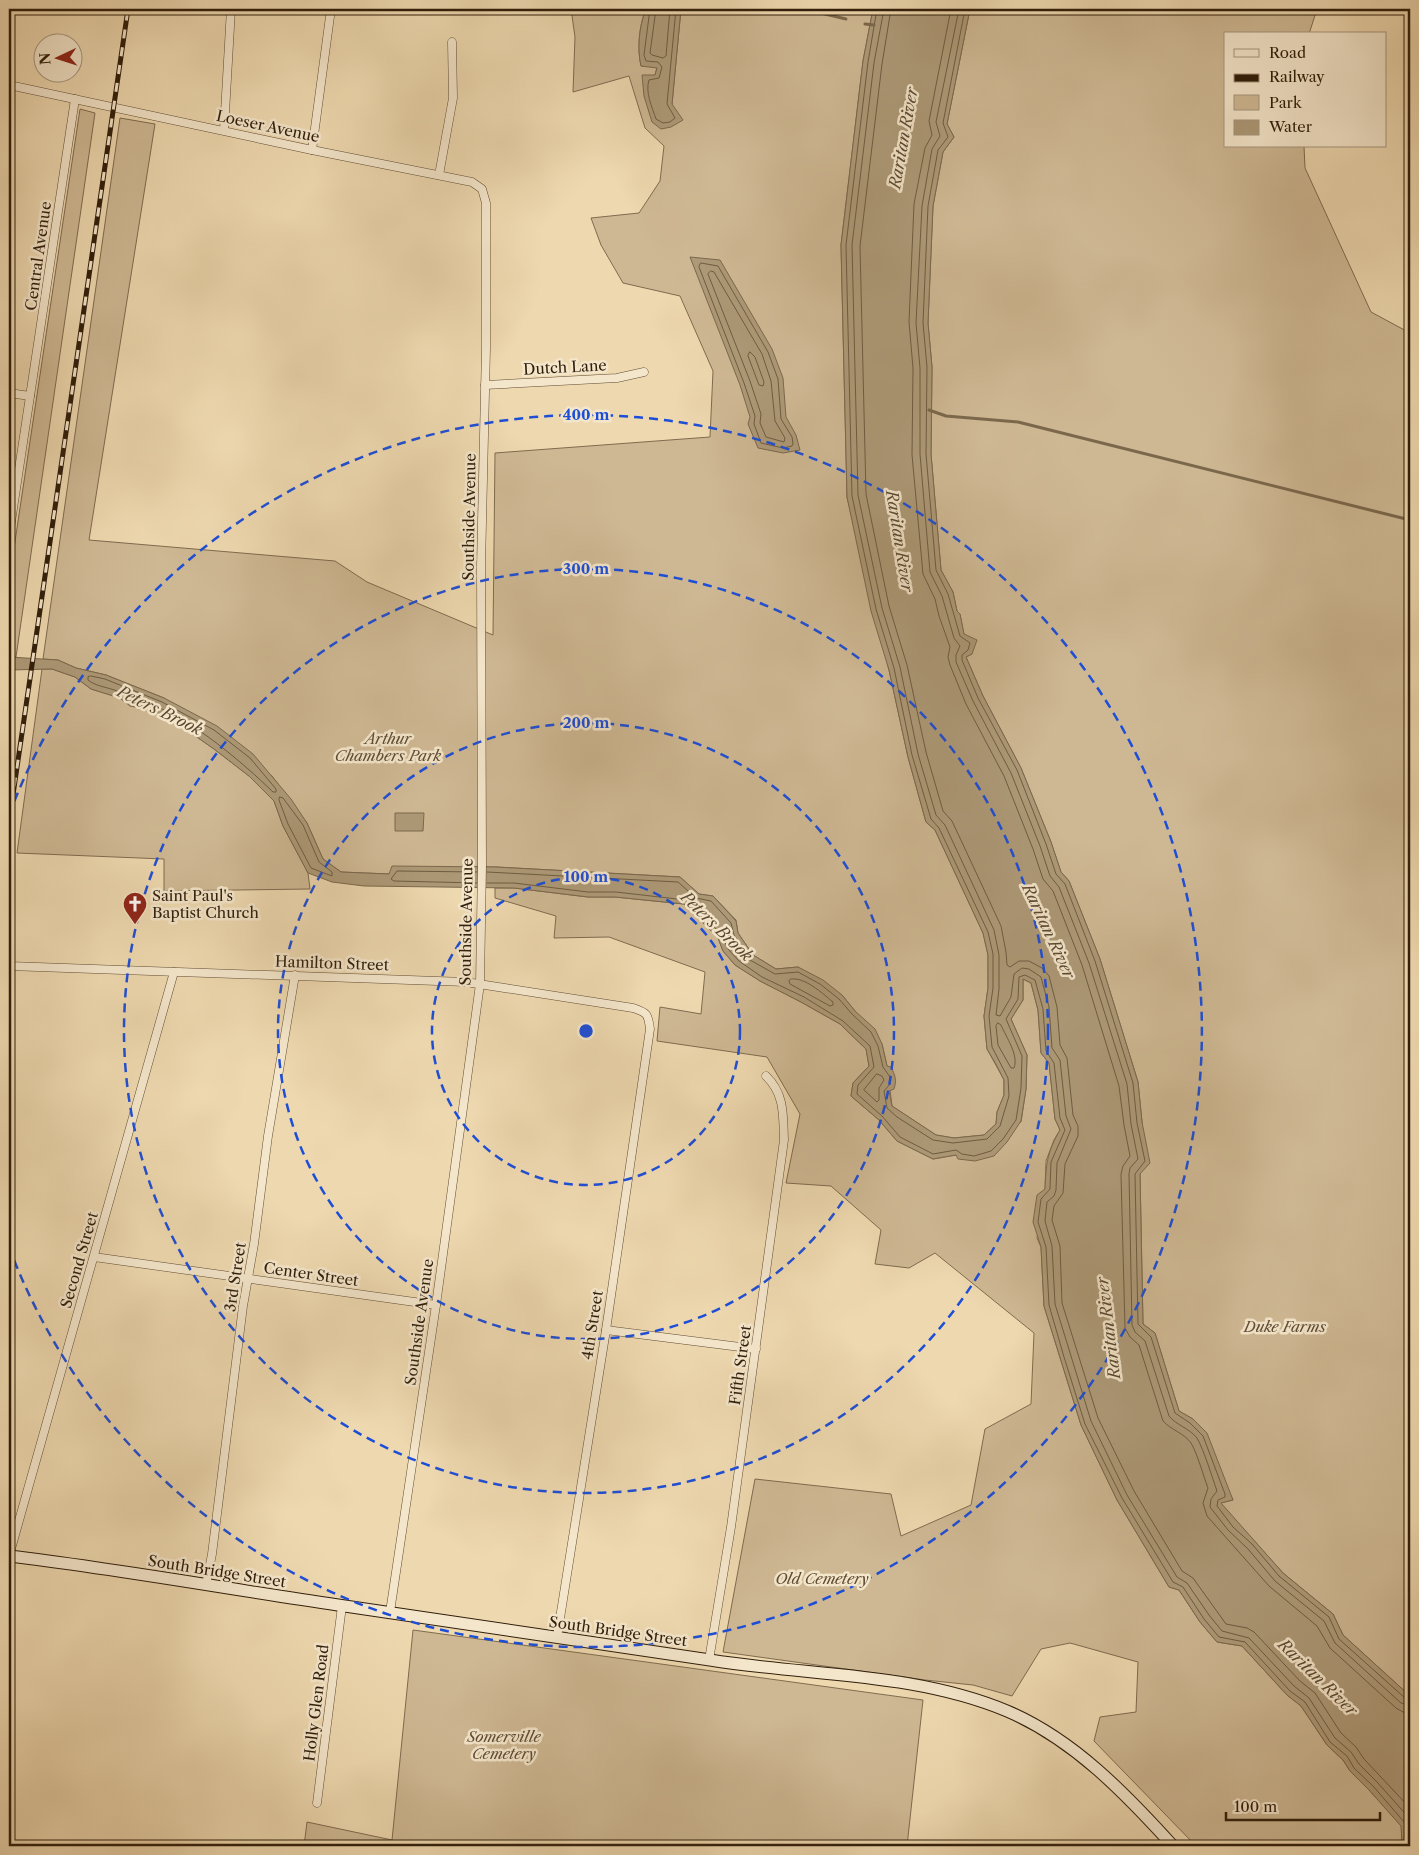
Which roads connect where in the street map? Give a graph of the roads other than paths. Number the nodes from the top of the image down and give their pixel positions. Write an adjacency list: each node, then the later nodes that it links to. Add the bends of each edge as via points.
1 (232, 9): 6 (street)
2 (330, 9): 7 (street)
3 (452, 42): 8 (street, via 452,98)
4 (9, 85): 5 (street, Loeser Avenue)
5 (75, 99): 6 (street, Loeser Avenue); 13 (street, Central Avenue)
6 (224, 130): 7 (street, Loeser Avenue)
7 (312, 150): 8 (street, Loeser Avenue)
8 (438, 175): 9 (street, Loeser Avenue, via 472,182 482,189 486,203)
9 (486, 227): 11 (street, Southside Avenue)
10 (644, 372): 11 (street, Dutch Lane, via 617,378)
11 (485, 384): 18 (street, Southside Avenue)
12 (9, 394): 13 (street)
13 (30, 396): 14 (street, Central Avenue)
14 (9, 535)
15 (9, 966): 16 (street, Hamilton Street)
16 (174, 972): 17 (street, Hamilton Street); 21 (street, Second Street)
17 (295, 975): 18 (street, Hamilton Street); 22 (street, 3rd Street)
18 (480, 984): 19 (street, Hamilton Street, via 633,1008); 23 (street, Southside Avenue)
19 (649, 1018): 24 (street, 4th Street)
20 (766, 1076): 25 (street, Fifth Street, via 782,1101 784,1140)
21 (94, 1257): 22 (street, Center Street); 26 (street, Second Street)
22 (248, 1279): 23 (street, Center Street); 27 (street, 3rd Street)
23 (436, 1305): 29 (street, Southside Avenue)
24 (606, 1330): 25 (street); 30 (street, 4th Street)
25 (756, 1349): 31 (street, Fifth Street)
26 (9, 1556): 27 (street, South Bridge Street)
27 (206, 1585): 28 (street, South Bridge Street)
28 (342, 1606): 29 (street, South Bridge Street); 32 (street, Holly Glen Road)
29 (390, 1612): 30 (street, South Bridge Street)
30 (557, 1637): 31 (street, South Bridge Street)
31 (709, 1660): 33 (street, South Bridge Street, via 908,1684 1007,1711 1054,1736 1095,1768)
32 (317, 1803)
33 (1173, 1846)

